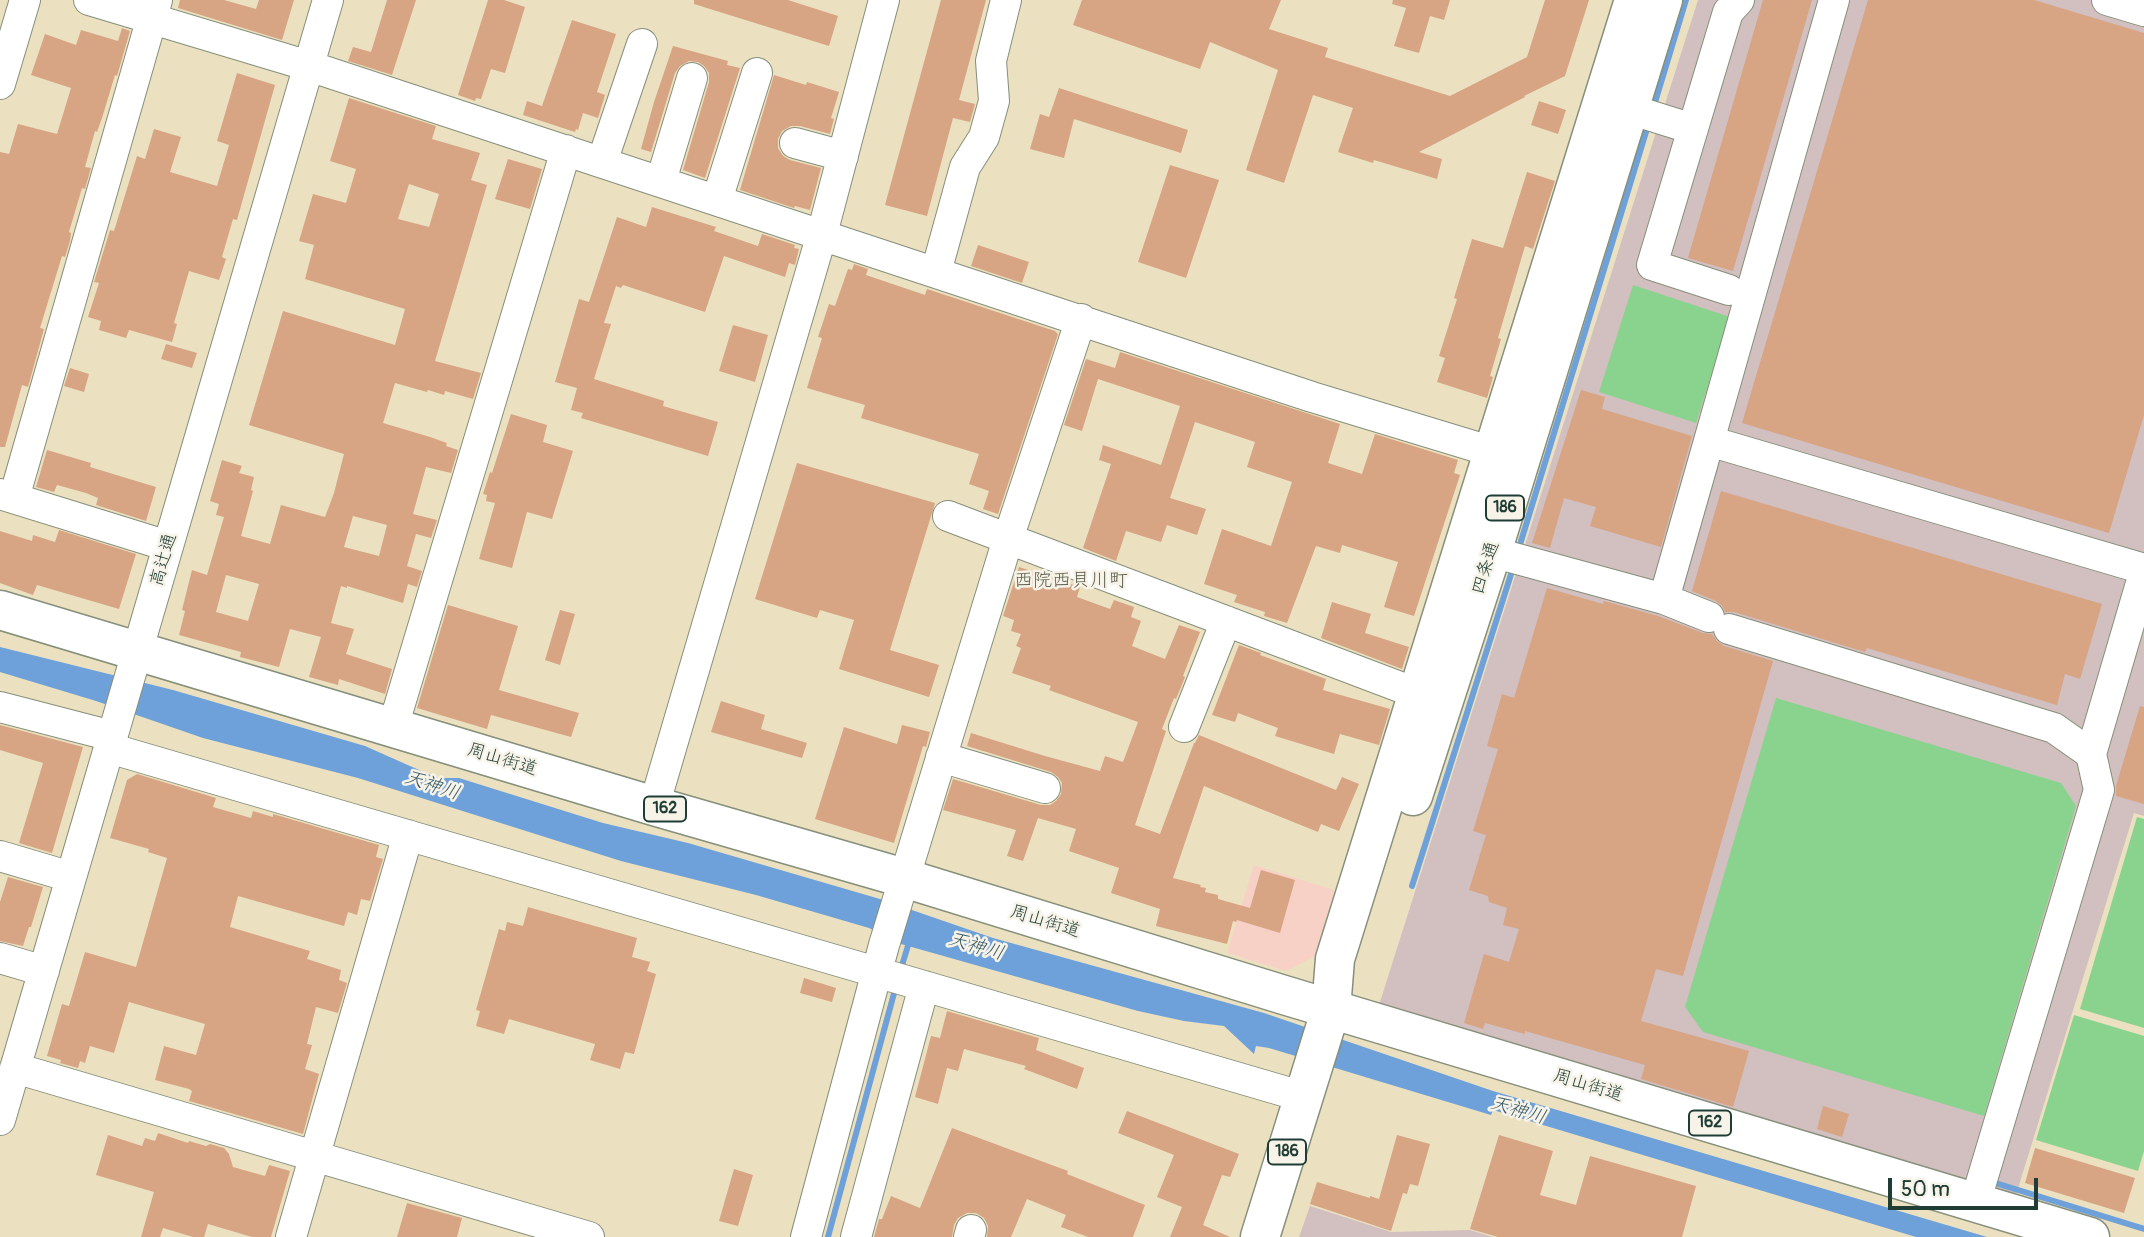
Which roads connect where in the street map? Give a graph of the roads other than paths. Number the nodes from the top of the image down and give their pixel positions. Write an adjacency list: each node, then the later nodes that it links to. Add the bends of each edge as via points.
1 (89, 0): 10 (street)
2 (328, 0): 14 (street, 高辻通)
3 (884, 0): 22 (street)
4 (1006, 0): 27 (street, via 991,61 994,101 984,137 965,167)
5 (1634, 0): 31 (main road, 四条通 / 186)
6 (1663, 0): 18 (main road, 四条通 / 186)
7 (1739, 0): 19 (street, via 1728,12)
8 (1834, 0): 30 (street)
9 (2107, 0): 11 (street)
10 (155, 9): 14 (street); 32 (street)
11 (2144, 11)
12 (14, 16): 17 (street)
13 (642, 44): 23 (street)
14 (309, 66): 21 (street); 35 (street, 高辻通)
15 (757, 73): 25 (street)
16 (692, 78): 24 (street)
17 (0, 84)
18 (1645, 114): 19 (street); 31 (main road, 四条通 / 186)
19 (1693, 129): 28 (street, via 1652,265)
20 (795, 143): 22 (street)
21 (566, 150): 23 (street); 44 (street)
22 (843, 156): 26 (street)
23 (603, 162): 24 (street)
24 (661, 181): 25 (street)
25 (717, 200): 26 (street)
26 (822, 234): 27 (street); 50 (street)
27 (936, 272): 29 (street)
28 (1729, 290)
29 (1081, 319): 31 (street, via 1312,397); 34 (street)
30 (1709, 441): 37 (street); 38 (street)
31 (1507, 455): 36 (main road, 四条通 / 186); 42 (main road, 四条通 / 186)
32 (7, 496): 35 (street)
33 (948, 516): 34 (street)
34 (1008, 539): 40 (street); 48 (street)
35 (168, 546): 41 (street, 高辻通)
36 (1509, 557): 38 (street); 42 (main road, 四条通 / 186)
37 (2144, 571): 47 (street)
38 (1664, 599): 47 (street, via 1719,623 2054,728)
39 (0, 610): 41 (main road, 周山街道 / 162)
40 (1226, 621): 42 (street); 45 (street)
41 (135, 661): 44 (main road, 周山街道 / 162); 46 (street, 高辻通)
42 (1430, 699): 58 (main road, 四条通 / 186, via 1356,969)
43 (0, 707): 46 (street)
44 (393, 727): 50 (main road, 周山街道 / 162)
45 (1184, 727)
46 (113, 734): 51 (street); 53 (street, 高辻通)
47 (2091, 754): 63 (street, via 2099,790)
48 (941, 757): 49 (street); 54 (street)
49 (1045, 788)
50 (654, 806): 54 (main road, 周山街道 / 162)
51 (408, 835): 57 (street); 62 (street)
52 (0, 856): 53 (street)
53 (71, 877): 56 (street, 高辻通)
54 (901, 889): 57 (street); 58 (main road, 周山街道 / 162)
55 (0, 958): 56 (street)
56 (44, 971): 59 (street, 高辻通)
57 (897, 972): 60 (street); 67 (street); 68 (street)
58 (1328, 1018): 60 (main road, 四条通 / 186); 63 (main road, 周山街道 / 162)
59 (15, 1068): 61 (street, 高辻通); 62 (street)
60 (1308, 1083): 69 (main road, 四条通 / 186)
61 (0, 1120)
62 (315, 1156): 65 (street); 66 (street)
63 (1975, 1203): 64 (main road, 周山街道 / 162)
64 (2029, 1230): 70 (main road, 周山街道 / 162)
65 (291, 1237)
66 (589, 1237)
67 (806, 1237)
68 (856, 1237)
69 (1261, 1237)
70 (2090, 1237)

